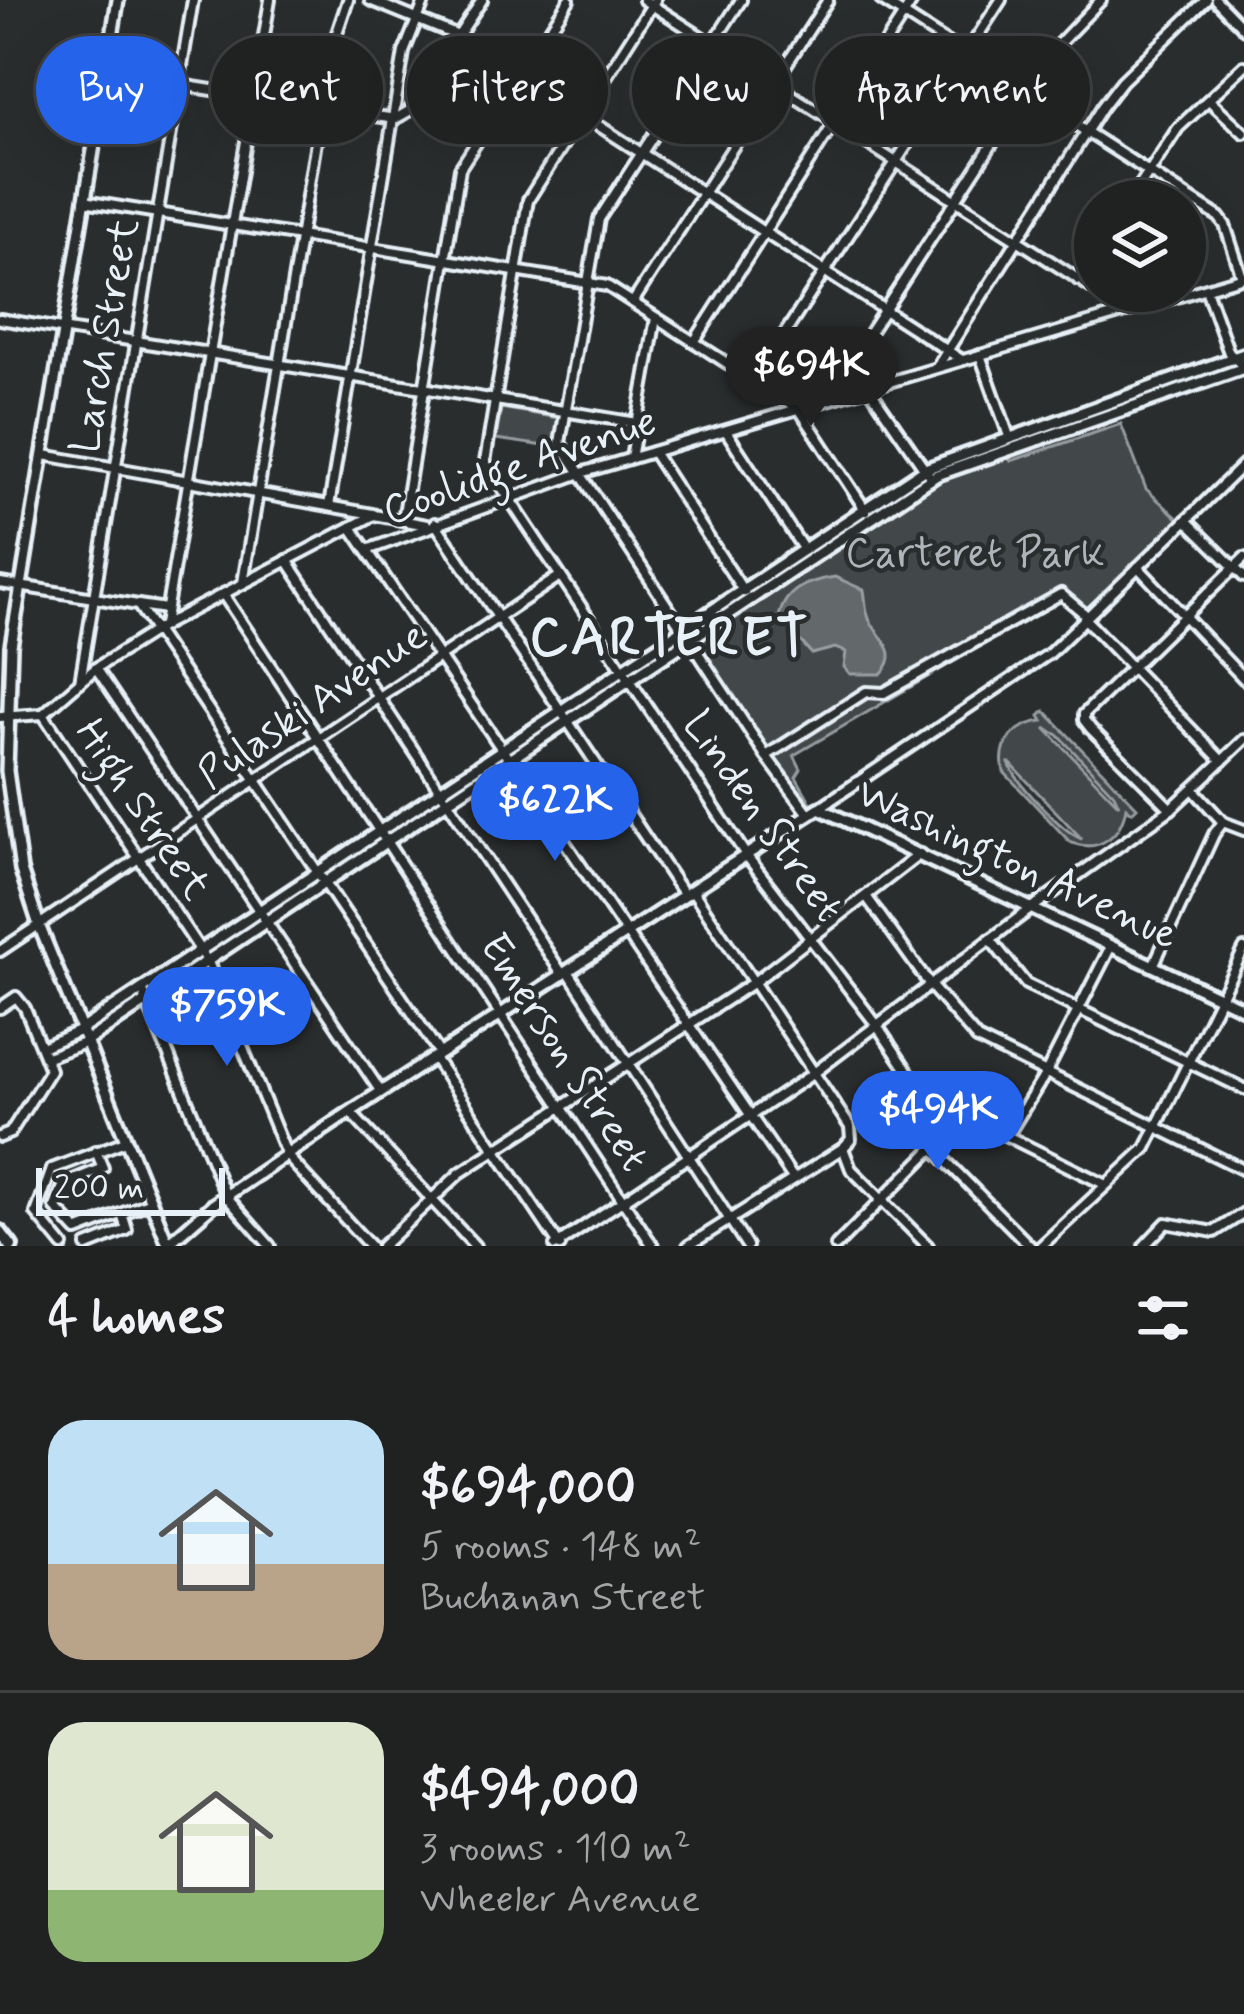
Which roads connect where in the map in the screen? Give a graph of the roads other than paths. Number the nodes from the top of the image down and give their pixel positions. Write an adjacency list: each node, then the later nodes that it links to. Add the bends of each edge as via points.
1 (118, 0): 21 (street)
2 (194, 0): 32 (street, Larch Street)
3 (270, 0): 22 (street)
4 (348, 0): 23 (street)
5 (370, 0): 19 (street)
6 (425, 0): 19 (street)
7 (482, 0): 24 (street)
8 (568, 0): 25 (street)
9 (741, 0): 27 (street)
10 (828, 0): 33 (street)
11 (881, 0): 18 (street)
12 (913, 0): 18 (street)
13 (1001, 0): 30 (street)
14 (1101, 0): 31 (street)
15 (1206, 0): 40 (street, via 1122,81)
16 (1216, 0): 20 (street)
17 (650, 2): 26 (street); 35 (street, Linden Street)
18 (904, 15): 28 (street); 29 (street)
19 (417, 20): 24 (street); 39 (street)
20 (1244, 29)
21 (111, 36)
22 (263, 36)
23 (336, 36)
24 (458, 36)
25 (545, 36)
26 (701, 36)
27 (718, 36)
28 (890, 36)
29 (940, 36)
30 (977, 36)
31 (1065, 36)
32 (187, 40)
33 (791, 57)
34 (1244, 66): 36 (street)
35 (608, 72)
36 (1209, 100): 42 (street); 59 (street)
37 (407, 113): 39 (street)
38 (383, 117): 39 (street)
39 (395, 119): 69 (street)
40 (1090, 126)
41 (608, 131): 57 (street)
42 (1244, 133)
43 (1090, 135): 59 (street)
44 (93, 144): 62 (street)
45 (169, 144): 64 (street, Larch Street)
46 (243, 144): 65 (street)
47 (316, 144): 67 (street)
48 (475, 144): 70 (street, via 460,168)
49 (564, 144): 71 (street, Linden Street, via 528,200)
50 (648, 144): 57 (street)
51 (735, 144): 61 (street)
52 (821, 144): 66 (street)
53 (869, 144): 58 (street)
54 (908, 144): 58 (street)
55 (994, 144): 63 (street)
56 (1079, 144): 68 (street)
57 (642, 153): 61 (street); 75 (street, via 599,220)
58 (896, 162): 63 (street); 72 (street)
59 (1149, 172): 60 (street); 74 (street, via 1219,217)
60 (1144, 180)
61 (704, 193): 66 (street); 77 (street)
62 (84, 201): 64 (street); 82 (street)
63 (957, 201): 68 (street); 78 (street)
64 (158, 213): 65 (street); 83 (street, Larch Street)
65 (230, 224): 67 (street); 86 (street)
66 (764, 234): 72 (street); 84 (street)
67 (301, 236): 69 (street); 90 (street)
68 (1018, 241): 73 (street); 85 (street)
69 (373, 248): 70 (street); 93 (street)
70 (444, 260): 71 (street); 96 (street)
71 (516, 272): 75 (street); 98 (street, Linden Street)
72 (825, 272): 78 (street); 94 (street)
73 (1074, 277)
74 (1243, 277): 76 (street, Coolidge Avenue)
75 (586, 284): 77 (street); 101 (street)
76 (1206, 288): 88 (street)
77 (633, 302): 80 (street)
78 (886, 310): 85 (street); 99 (street)
79 (1124, 312): 87 (street, Coolidge Avenue)
80 (656, 317): 84 (street); 103 (street)
81 (0, 320): 82 (street)
82 (63, 330): 83 (street); 109 (street)
83 (136, 341): 86 (street); 111 (street, Larch Street)
84 (694, 342): 94 (street)
85 (947, 350): 89 (street); 92 (street)
86 (208, 353): 90 (street); 115 (street)
87 (980, 356): 89 (street, Coolidge Avenue); 106 (street)
88 (1239, 356): 91 (street); 95 (street)
89 (962, 361): 92 (street, Coolidge Avenue)
90 (280, 364): 93 (street); 116 (street)
91 (1244, 367): 95 (street)
92 (936, 369): 97 (street, Coolidge Avenue)
93 (350, 376): 96 (street); 118 (street)
94 (754, 381): 100 (street)
95 (1179, 382): 102 (street); 104 (street)
96 (424, 388): 98 (street); 122 (street)
97 (869, 388): 99 (street, Coolidge Avenue); 114 (street)
98 (495, 400): 101 (street); 117 (street, Linden Street, via 485,460)
99 (826, 402): 100 (street, Coolidge Avenue)
100 (800, 410): 105 (street, Coolidge Avenue); 119 (street)
101 (565, 411): 103 (street); 113 (street, via 560,443)
102 (1076, 412): 104 (street); 106 (street)
103 (637, 423): 110 (street)
104 (1081, 424): 107 (street)
105 (726, 431): 108 (street, Coolidge Avenue); 127 (street)
106 (1009, 436): 107 (street); 114 (street)
107 (1013, 448): 114 (street)
108 (653, 452): 110 (street, Coolidge Avenue); 137 (street)
109 (44, 455): 111 (street); 136 (street)
110 (631, 458): 113 (street, Coolidge Avenue)
111 (114, 468): 115 (street); 139 (street, Larch Street)
112 (1242, 469): 123 (street)
113 (578, 474): 117 (street, Coolidge Avenue); 146 (street)
114 (928, 474): 119 (street); 121 (street)
115 (186, 481): 116 (street); 141 (street)
116 (258, 494): 118 (street); 135 (street)
117 (508, 496): 124 (street, Coolidge Avenue); 132 (street, Linden Street)
118 (329, 506): 120 (street)
119 (864, 508): 121 (street); 127 (street)
120 (374, 514): 122 (street); 125 (street)
121 (871, 519): 127 (street)
122 (403, 520): 124 (street)
123 (1186, 520): 130 (street); 131 (street)
124 (432, 524): 126 (street, Coolidge Avenue); 144 (street)
125 (351, 527): 126 (street); 129 (street)
126 (367, 550): 147 (street)
127 (806, 554): 137 (street)
128 (1244, 558): 131 (street)
129 (287, 560): 135 (street); 153 (street)
130 (1138, 566): 142 (street); 143 (street)
131 (1234, 568): 133 (street); 142 (street)
132 (560, 576): 144 (street, Pulaski Avenue); 150 (street, Linden Street)
133 (1244, 577)
134 (0, 583): 136 (street)
135 (243, 583): 138 (street)
136 (22, 586): 139 (street); 156 (street)
137 (745, 593): 146 (street)
138 (223, 594): 145 (street); 158 (street, Emerson Street)
139 (93, 598): 140 (street); 152 (street, Larch Street)
140 (138, 605): 141 (street); 145 (street)
141 (166, 609): 145 (street)
142 (1184, 616): 148 (street); 151 (street)
143 (1085, 617): 148 (street); 161 (street, via 1061,594 884,693 866,692); 168 (street, via 1036,664)
144 (499, 618): 147 (street, Pulaski Avenue); 154 (street)
145 (160, 627): 149 (street); 164 (street)
146 (686, 634): 150 (street); 161 (street)
147 (440, 657): 153 (street, Pulaski Avenue); 160 (street)
148 (1131, 667): 162 (street); 167 (street, via 1084,714)
149 (96, 668): 152 (street); 169 (street)
150 (626, 674): 154 (street); 157 (street); 174 (street, Linden Street)
151 (1244, 679)
152 (80, 682): 155 (street)
153 (379, 698): 158 (street, Pulaski Avenue); 166 (street)
154 (562, 710): 157 (street); 160 (street)
155 (43, 714): 156 (street); 175 (street, High Street)
156 (4, 717): 163 (street)
157 (569, 721): 160 (street); 177 (street)
158 (319, 738): 164 (street, Pulaski Avenue); 172 (street, Emerson Street)
159 (1244, 740): 162 (street)
160 (506, 753): 166 (street); 182 (street)
161 (766, 757): 168 (street)
162 (1222, 761): 165 (street)
163 (3, 772): 181 (street)
164 (256, 780): 169 (street, Pulaski Avenue); 176 (street)
165 (1193, 789): 167 (street); 170 (street)
166 (445, 794): 172 (street); 190 (street)
167 (1171, 809): 179 (street)
168 (814, 811): 173 (street, Washington Avenue); 174 (street, Washington Avenue)
169 (196, 820): 175 (street, Pulaski Avenue); 180 (street)
170 (1223, 822): 171 (street); 189 (street)
171 (1244, 830)
172 (383, 835): 176 (street); 198 (street, Emerson Street)
173 (921, 853): 178 (street); 179 (street, Washington Avenue)
174 (746, 855): 177 (street, Washington Avenue); 183 (street, Linden Street)
175 (138, 859): 181 (street, Pulaski Avenue); 188 (street, High Street)
176 (321, 875): 180 (street); 204 (street)
177 (688, 892): 182 (street, Washington Avenue); 191 (street)
178 (866, 896): 183 (street); 192 (street)
179 (1033, 907): 184 (street); 185 (street, Washington Avenue)
180 (261, 915): 188 (street); 211 (street)
181 (39, 925): 187 (street, Pulaski Avenue); 201 (street)
182 (628, 932): 190 (street, Washington Avenue); 199 (street)
183 (810, 939): 191 (street); 200 (street, Linden Street)
184 (990, 939): 192 (street); 196 (street, via 1017,977)
185 (1112, 945): 189 (street, Washington Avenue); 196 (street)
186 (1244, 949): 194 (street)
187 (0, 951)
188 (203, 954): 193 (street); 224 (street, High Street)
189 (1153, 966): 194 (street, Washington Avenue)
190 (566, 973): 198 (street, Washington Avenue); 207 (street)
191 (754, 982): 199 (street); 208 (street)
192 (930, 985): 200 (street); 209 (street, via 977,1040)
193 (144, 994): 201 (street); 202 (street); 229 (street)
194 (1220, 998): 197 (street, Washington Avenue); 206 (street)
195 (0, 1008): 203 (street, via 16,997)
196 (1078, 1009): 206 (street); 209 (street)
197 (1244, 1010)
198 (502, 1013): 204 (street, Washington Avenue); 212 (street, Emerson Street)
199 (690, 1023): 207 (street); 214 (street)
200 (876, 1026): 208 (street); 215 (street, Linden Street, via 924,1095)
201 (79, 1031): 202 (street); 203 (street)
202 (84, 1043): 205 (street); 219 (street)
203 (42, 1047): 205 (street)
204 (437, 1056): 211 (street, Washington Avenue); 220 (street)
205 (47, 1058): 218 (street, via 42,1086)
206 (1190, 1063): 210 (street); 216 (street)
207 (626, 1064): 212 (street); 225 (street)
208 (814, 1073): 214 (street); 221 (street, via 850,1127)
209 (1046, 1073): 216 (street); 217 (street)
210 (1244, 1089)
211 (381, 1092): 213 (street, Washington Avenue)
212 (560, 1107): 220 (street); 230 (street, Emerson Street)
213 (350, 1112): 224 (street, Washington Avenue); 232 (street)
214 (752, 1115): 225 (street); 227 (street)
215 (965, 1115): 217 (street); 222 (street)
216 (1158, 1126): 226 (street); 228 (street)
217 (1006, 1136): 228 (street)
218 (0, 1137)
219 (125, 1141): 223 (street); 233 (street)
220 (495, 1148): 232 (street); 239 (street)
221 (843, 1148): 227 (street); 231 (street)
222 (933, 1148): 231 (street); 252 (street)
223 (96, 1151): 235 (street, via 103,1168 64,1184 56,1208 76,1231); 241 (street, via 52,1169 36,1208)
224 (287, 1156): 229 (street, Washington Avenue); 244 (street, High Street)
225 (688, 1156): 230 (street); 236 (street)
226 (1244, 1170)
227 (793, 1178): 236 (street)
228 (1106, 1185): 253 (street)
229 (226, 1196): 238 (street, Washington Avenue); 243 (street)
230 (624, 1198): 239 (street); 247 (street, Emerson Street)
231 (880, 1198): 250 (street); 251 (street)
232 (431, 1200): 245 (street); 246 (street)
233 (151, 1202): 235 (street); 238 (street)
234 (1244, 1213): 254 (street, via 1214,1232 1166,1223)
235 (122, 1214): 242 (street, via 127,1230)
236 (729, 1219): 248 (street); 249 (street)
237 (0, 1232): 240 (main road)
238 (168, 1245)
239 (557, 1245)
240 (11, 1246)
241 (63, 1246)
242 (87, 1246)
243 (270, 1246)
244 (370, 1246)
245 (382, 1246)
246 (475, 1246)
247 (653, 1246)
248 (688, 1246)
249 (747, 1246)
250 (836, 1246)
251 (928, 1246)
252 (1030, 1246)
253 (1041, 1246)
254 (1144, 1246)

